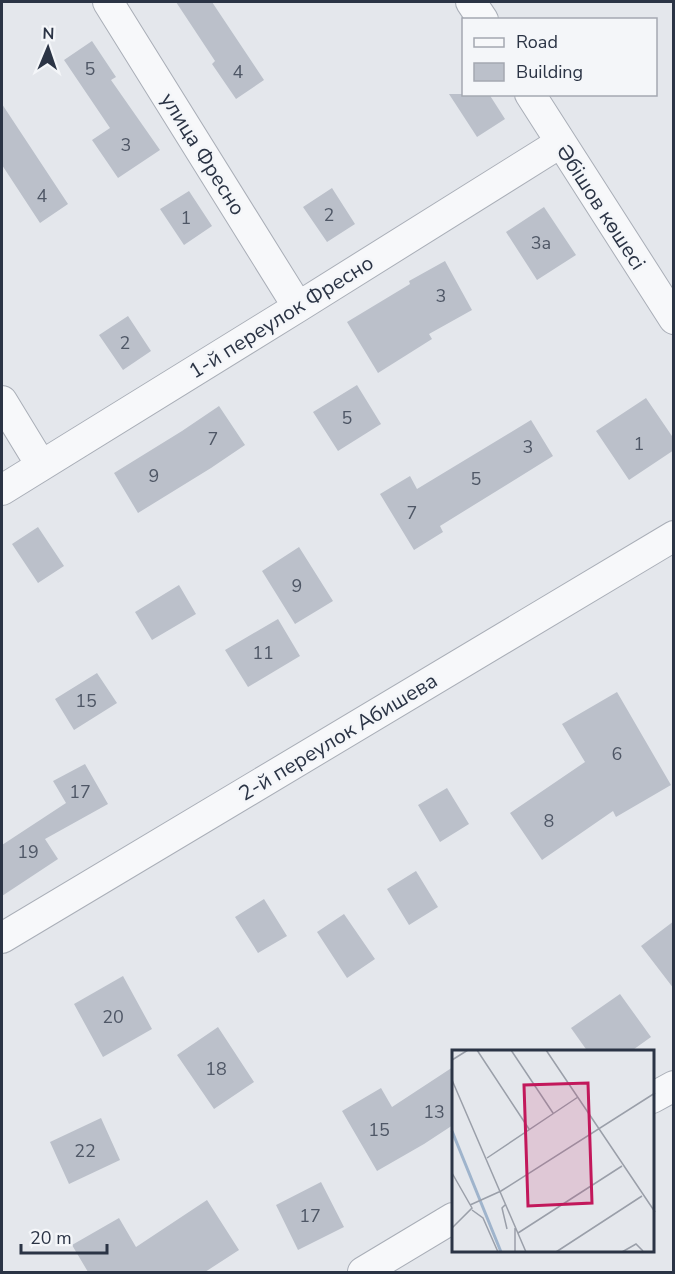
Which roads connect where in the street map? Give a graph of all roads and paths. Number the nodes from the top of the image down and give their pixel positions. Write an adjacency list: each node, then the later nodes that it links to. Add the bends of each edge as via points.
1 (108, 2): 6 (street, улица Фресно)
2 (471, 2): 3 (street)
3 (482, 18)
4 (531, 96): 5 (street, Әбішов көшесі)
5 (560, 143): 6 (street, 1-й переулок Фресно); 7 (street, Әбішов көшесі)
6 (298, 308): 9 (street, 1-й переулок Фресно)
7 (674, 319)
8 (2, 401): 9 (street)
9 (41, 465): 10 (street, 1-й переулок Фресно)
10 (2, 490)
11 (674, 536): 12 (street, 2-й переулок Абишева)
12 (2, 938)
13 (674, 1086): 14 (street)
14 (654, 1097)
15 (452, 1219): 16 (street)
16 (363, 1272)

